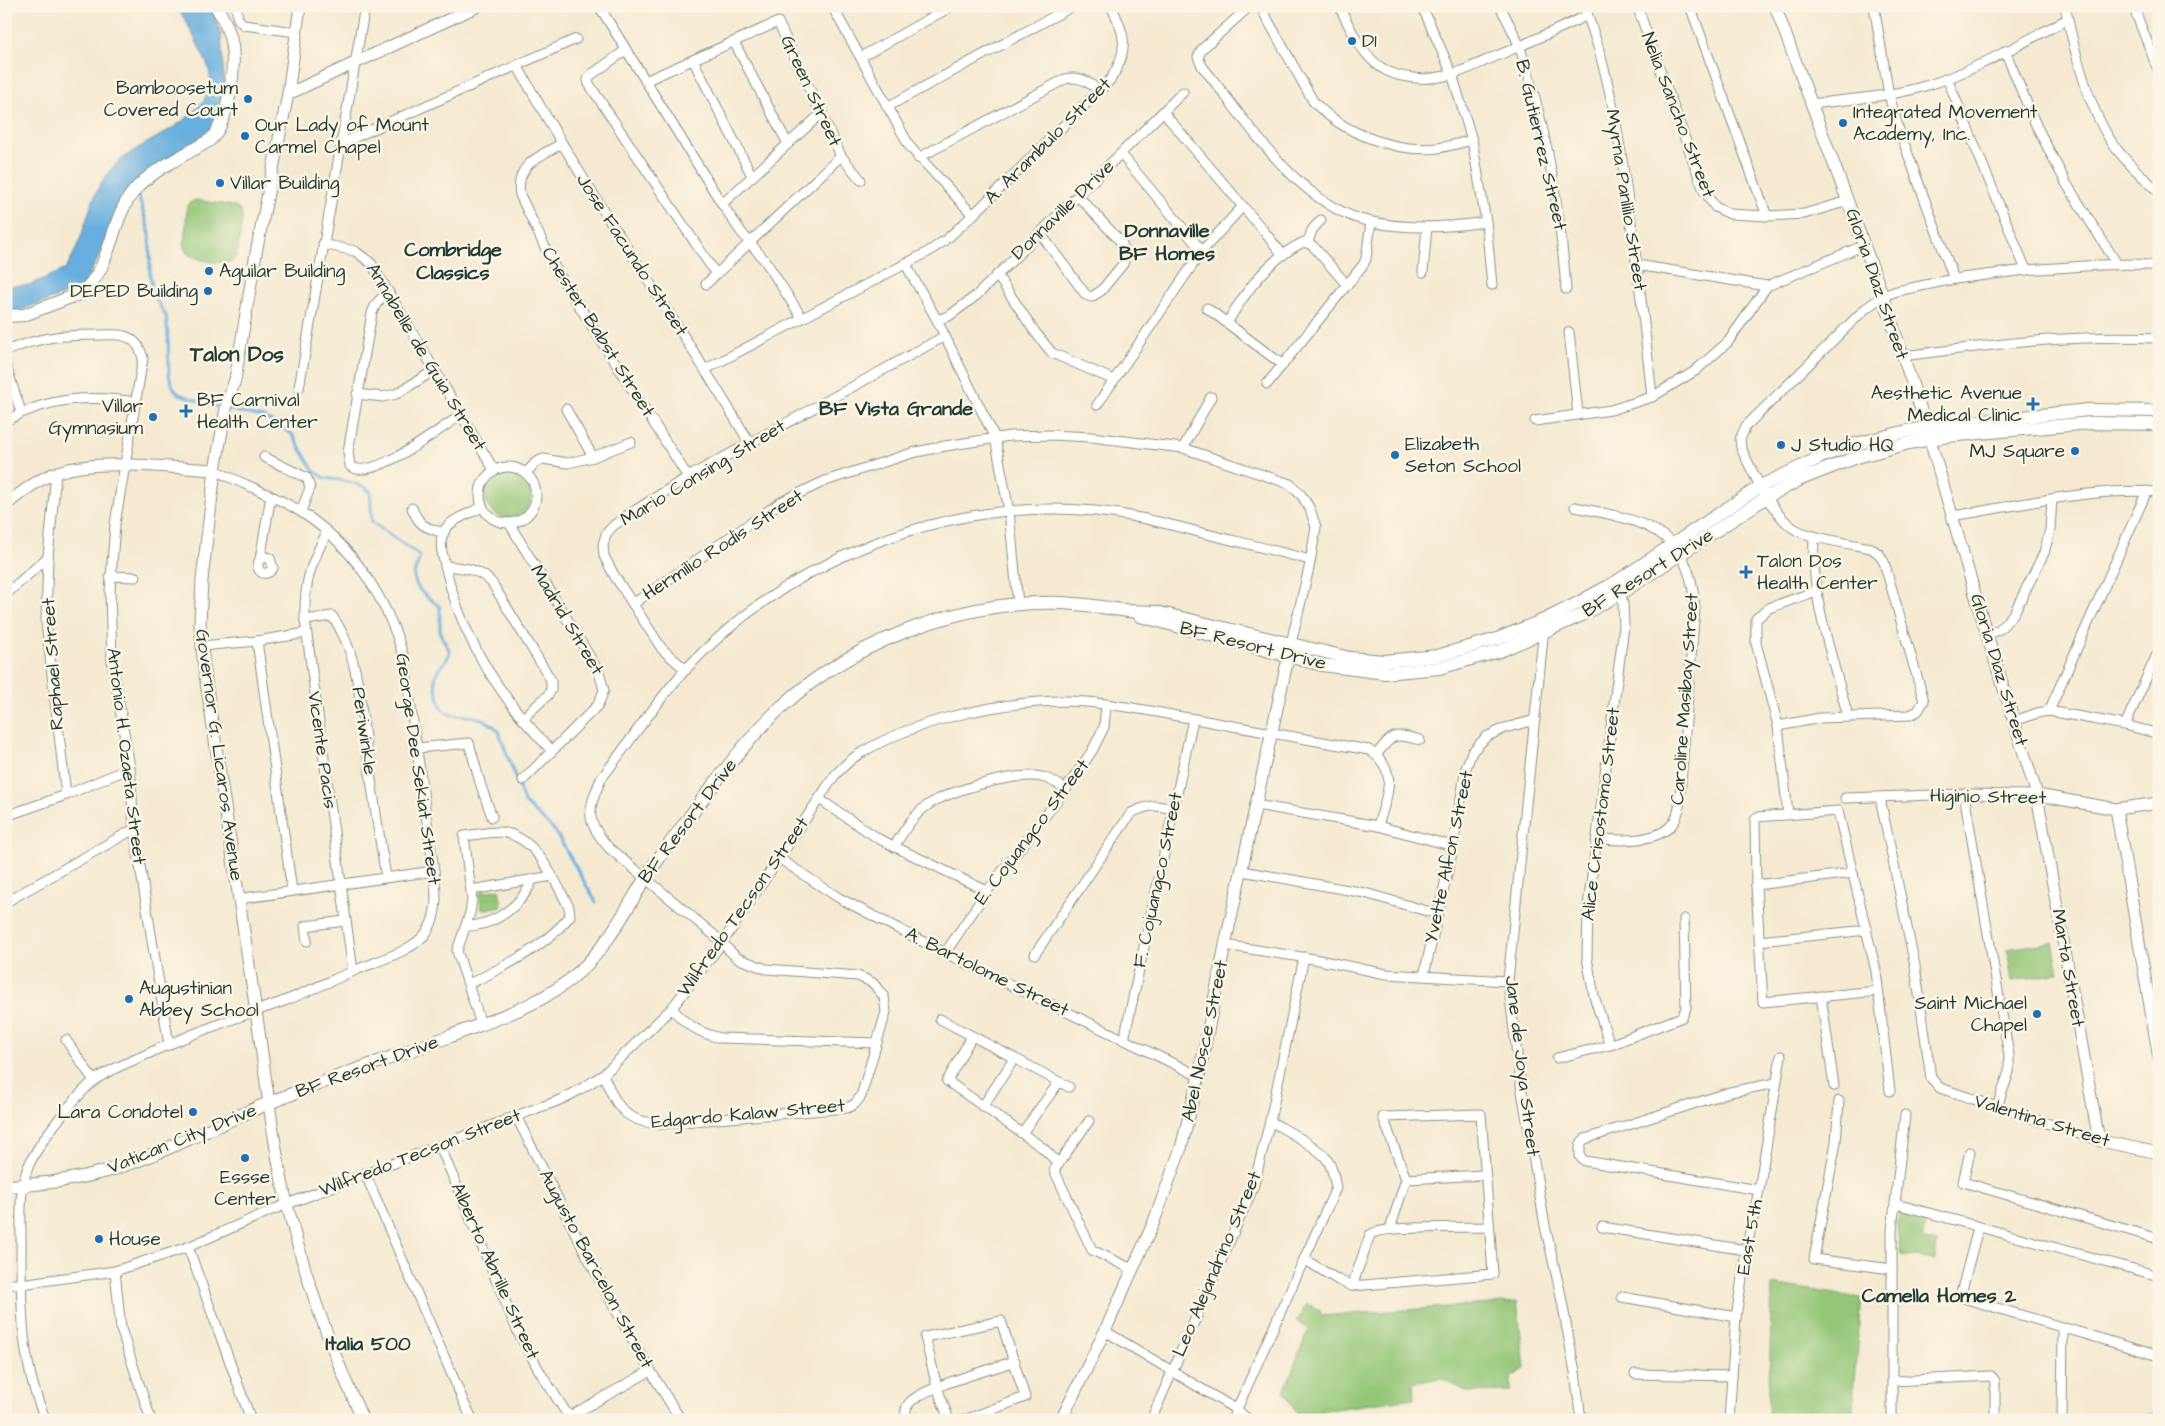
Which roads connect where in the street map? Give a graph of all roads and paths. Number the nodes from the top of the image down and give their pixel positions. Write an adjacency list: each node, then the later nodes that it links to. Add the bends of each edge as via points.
1 (216, 6): 91 (main road, via 232,45 231,86 221,125 210,140 134,190 122,211 99,271 86,290 24,315)
2 (236, 6): 25 (street, via 238,19 244,25)
3 (300, 6): 25 (street, Governor G. Licaros Avenue)
4 (365, 6): 33 (street)
5 (478, 6): 33 (street)
6 (599, 6): 29 (street)
7 (832, 6): 31 (street)
8 (952, 6): 31 (street)
9 (1073, 6): 44 (street)
10 (1111, 6): 39 (street, A. Arambulo Street, via 1121,26 1125,45 1121,63)
11 (1250, 6): 64 (street, via 1202,49 1198,57 1200,62 1299,182 1340,211)
12 (1260, 6): 47 (street, via 1313,102 1338,123 1412,149 1438,148)
13 (1339, 6): 36 (street, via 1368,57 1382,68 1401,76 1435,78)
14 (1422, 6): 36 (street)
15 (1500, 6): 28 (street, B. Gutierrez Street)
16 (1584, 6): 23 (street, Myrna Panlilio Street)
17 (1637, 6): 62 (street, Nelia Sancho Street, via 1710,201 1730,214)
18 (1690, 6): 62 (street)
19 (1775, 6): 43 (street, Gloria Diaz Street)
20 (2065, 6): 24 (street)
21 (2133, 6): 35 (street)
22 (1875, 7): 42 (street)
23 (1588, 15): 28 (street); 76 (street, Myrna Panlilio Street, via 1604,64 1618,132)
24 (2068, 19): 30 (street); 56 (street, via 2101,124 2122,155)
25 (296, 32): 41 (street, Governor G. Licaros Avenue)
26 (576, 40): 34 (street)
27 (734, 42): 32 (street, Green Street); 46 (street, Green Street, via 778,22); 50 (street)
28 (1519, 47): 36 (street); 87 (street, B. Gutierrez Street, via 1553,187 1562,236)
29 (626, 50): 38 (street); 80 (street, via 588,79 592,91)
30 (2005, 51): 37 (street); 75 (street, via 2036,125 2066,183)
31 (860, 57): 44 (street)
32 (693, 60): 38 (street, Green Street); 54 (street)
33 (355, 62): 41 (street); 48 (street)
34 (517, 65): 48 (street); 49 (street, Jose Facundo Street)
35 (2159, 72)
36 (1452, 74): 47 (street)
37 (1947, 78): 42 (street); 78 (street)
38 (645, 81): 59 (street)
39 (1100, 91): 53 (street, via 1083,79 1074,76 1064,79); 61 (street, A. Arambulo Street)
40 (1183, 92): 45 (street, Donnaville Drive)
41 (288, 94): 128 (street, Governor G. Licaros Avenue)
42 (1888, 95): 43 (street); 82 (street)
43 (1812, 104): 58 (street, Gloria Diaz Street)
44 (887, 107): 53 (street)
45 (1163, 112): 51 (street, Donnaville Drive); 60 (street)
46 (822, 113): 50 (street); 52 (street, Green Street)
47 (1472, 140): 65 (street)
48 (340, 144): 70 (street)
49 (561, 144): 103 (street, Jose Facundo Street); 132 (street, Chester Babst Street, via 532,161 523,171 518,183 520,195 555,268)
50 (788, 144): 54 (street)
51 (1121, 154): 57 (street, Donnaville Drive); 72 (street)
52 (841, 156): 55 (street, Green Street); 69 (street)
53 (918, 158): 61 (street)
54 (752, 176): 59 (street)
55 (860, 180)
56 (2159, 192)
57 (1078, 196): 67 (street, Donnaville Drive); 67 (street, via 1121,242 1126,254 1123,264 1101,290 1091,297 1086,295)
58 (1848, 201): 62 (street, Nelia Sancho Street, via 1804,214); 71 (street, Gloria Diaz Street)
59 (722, 204): 69 (street)
60 (1243, 206): 72 (street); 73 (street)
61 (974, 215): 74 (street, A. Arambulo Street, via 928,252)
62 (1767, 216)
63 (1321, 220): 68 (street, via 1312,230)
64 (1371, 222): 66 (street); 84 (street, via 1366,259)
65 (1486, 222): 66 (street); 85 (street)
66 (1427, 227): 79 (street)
67 (1040, 233): 81 (street, Donnaville Drive)
68 (1308, 242): 73 (street); 84 (street)
69 (749, 243): 80 (street); 92 (street, via 766,262)
70 (323, 244): 88 (street, Annabelle de Guia Street, via 346,248 364,256); 106 (street)
71 (1865, 245): 86 (street); 89 (street, Gloria Diaz Street)
72 (1202, 251): 104 (street)
73 (1283, 255): 94 (street, via 1257,278)
74 (905, 263): 92 (street, A. Arambulo Street); 93 (street)
75 (2117, 264): 77 (street); 78 (street)
76 (1637, 265): 86 (street); 109 (street, Myrna Panlilio Street)
77 (2159, 266)
78 (2026, 270): 82 (street)
79 (1423, 272)
80 (716, 274): 83 (street)
81 (997, 275): 93 (street, Donnaville Drive, via 949,316); 104 (street, via 1052,352)
82 (1954, 279): 89 (street, via 1914,286)
83 (706, 284)
84 (1347, 285): 100 (street)
85 (1492, 285)
86 (1767, 286): 109 (street, via 1728,342 1695,371)
87 (1566, 289)
88 (388, 291): 102 (street, Annabelle de Guia Street); 107 (street, via 372,313)
89 (1883, 296): 99 (street, Gloria Diaz Street); 134 (street, via 1865,309 1746,426 1740,439 1741,448)
90 (1206, 308): 94 (street)
91 (6, 316)
92 (802, 318): 103 (street, A. Arambulo Street)
93 (937, 320): 96 (street)
94 (1227, 323): 100 (street)
95 (1569, 332): 115 (street)
96 (945, 336): 121 (street); 123 (street, Mario Consing Street)
97 (2159, 338): 99 (street, via 2112,336 2018,342)
98 (6, 351): 110 (street, Antonio H. Ozaeta Street, via 26,342 59,335 120,335 130,338 136,342 143,358)
99 (1903, 356): 120 (street, Gloria Diaz Street)
100 (1282, 365): 105 (street)
101 (6, 366): 114 (street)
102 (435, 370): 107 (street, via 396,394 383,397); 116 (street, Annabelle de Guia Street)
103 (706, 370): 123 (street, Jose Facundo Street)
104 (1114, 380): 111 (street)
105 (1267, 384)
106 (299, 388)
107 (357, 394): 116 (street, via 347,459 355,470 392,460)
108 (1211, 397): 124 (street)
109 (1652, 397): 115 (street, via 1611,410)
110 (136, 402): 114 (street, via 80,398); 127 (street, Antonio H. Ozaeta Street)
111 (1097, 405)
112 (566, 409): 126 (street)
113 (2159, 410): 120 (main road, BF Resort Drive, via 2088,410)
114 (21, 412): 117 (street)
115 (1578, 414): 118 (street)
116 (461, 415): 129 (street, Annabelle de Guia Street)
117 (6, 421)
118 (1535, 421)
119 (2159, 424): 120 (main road, BF Resort Drive, via 2090,423)
120 (1929, 433): 134 (main road, BF Resort Drive, via 1852,445 1821,457); 144 (street, Gloria Diaz Street)
121 (995, 438): 124 (street, Hermilio Rodis Street, via 1042,435 1091,437); 142 (street); 159 (street, Hermilio Rodis Street, via 912,453 825,481 781,502)
122 (631, 442): 126 (street)
123 (749, 442): 132 (street, Mario Consing Street)
124 (1184, 448): 152 (street, Hermilio Rodis Street, via 1290,484 1310,509 1316,527)
125 (264, 456): 143 (street, via 307,478 310,488)
126 (593, 457): 131 (street, via 568,463 543,459)
127 (124, 466): 128 (street); 130 (street, via 90,465); 154 (street, Antonio H. Ozaeta Street)
128 (215, 470): 136 (street, George Dee Sekiat Street); 169 (street, Governor G. Licaros Avenue, via 202,580)
129 (494, 470): 131 (street, via 510,466); 139 (street, via 481,486)
130 (56, 472): 138 (street); 150 (street, Raphael Street)
131 (526, 473): 145 (street, via 536,490 533,508 527,516)
132 (688, 477): 159 (street, Mario Consing Street, via 613,526 606,534 604,556)
133 (2147, 491): 135 (street); 137 (street); 174 (street)
134 (1764, 492): 148 (street, via 1794,528); 149 (main road, BF Resort Drive)
135 (2159, 492)
136 (271, 496): 143 (street, George Dee Sekiat Street); 151 (street)
137 (2052, 500): 144 (street); 166 (street, via 2044,553 2014,614)
138 (6, 505)
139 (482, 507): 145 (street, via 493,519); 147 (street, via 452,523)
140 (1575, 507): 149 (street, Caroline Masibay Street, via 1648,525)
141 (412, 508): 147 (street, via 424,527)
142 (1009, 511): 152 (street, Edgardo Kalaw Street, via 1094,510 1139,516); 160 (street); 172 (street, Edgardo Kalaw Street, via 922,527 836,560 786,586 744,616)
143 (301, 512): 146 (street, George Dee Sekiat Street)
144 (1952, 516): 166 (street, Gloria Diaz Street)
145 (509, 523): 186 (street, Madrid Street, via 603,682 604,690 598,705)
146 (327, 532): 162 (street, Vicente Pacis, via 307,579); 185 (street, George Dee Sekiat Street, via 354,558 382,602 394,629 404,658)
147 (444, 533): 153 (street, via 441,546)
148 (1814, 536): 157 (street); 175 (street, via 1871,548 1879,554 1924,701 1918,711 1910,714)
149 (1677, 550): 156 (main road, BF Resort Drive); 206 (street, Caroline Masibay Street, via 1694,588 1695,608 1679,808 1673,824 1660,833 1625,840)
150 (48, 557): 158 (street); 192 (street, Raphael Street, via 46,622 50,676)
151 (260, 559)
152 (1310, 560): 168 (street, Hermilio Rodis Street)
153 (445, 566): 176 (street, via 457,607 478,654); 176 (street, via 476,570 488,579 551,680 552,690)
154 (110, 576): 155 (street); 188 (street, Antonio H. Ozaeta Street, via 112,661)
155 (136, 577)
156 (1619, 588): 163 (main road, BF Resort Drive); 165 (main road, BF Resort Drive); 206 (street, Alice Crisostomo Street, via 1624,626)
157 (1816, 591): 175 (street); 181 (street, via 1769,608 1756,619 1756,643)
158 (6, 594)
159 (633, 604): 172 (street, Mario Consing Street, via 662,649)
160 (1018, 604): 161 (main road, BF Resort Drive, via 1060,603); 214 (main road, BF Resort Drive, via 965,613 916,627 876,644 832,668 806,687 768,720 728,767)
161 (1133, 612): 168 (main road, BF Resort Drive, via 1156,612); 171 (main road, BF Resort Drive, via 1144,618)
162 (305, 620): 164 (street, Vicente Pacis); 215 (street, Periwinkle, via 332,616 349,646)
163 (1544, 620): 165 (street, Jane de Joya Street); 168 (main road, BF Resort Drive, via 1497,639 1424,659 1384,661 1350,658)
164 (306, 633): 167 (street); 217 (street, Vicente Pacis)
165 (1544, 633): 171 (main road, BF Resort Drive, via 1500,651 1439,668 1385,673 1331,667); 178 (street, Jane de Joya Street)
166 (1988, 635): 179 (street, Gloria Diaz Street)
167 (257, 641): 169 (street); 220 (street)
168 (1291, 643): 171 (street, Abel Nosce Street)
169 (201, 646): 222 (street, Governor G. Licaros Avenue)
170 (2159, 650): 180 (street)
171 (1289, 657): 182 (street, Abel Nosce Street)
172 (686, 670): 214 (street, Edgardo Kalaw Street, via 601,779 592,800 590,817 595,832 609,848)
173 (1106, 704): 177 (street, Wilfredo Tecson Street); 190 (street, E. Cojuangco Street, via 1104,727); 196 (street, Wilfredo Tecson Street, via 1068,701 1020,704 976,711 920,727 859,754 835,775)
174 (2049, 711): 179 (street); 180 (street)
175 (1848, 717): 181 (street, via 1820,718)
176 (522, 719): 186 (street)
177 (1193, 719): 182 (street, Wilfredo Tecson Street); 199 (street, F. Cojuangco Street)
178 (1535, 720): 207 (street, Yvette Alfon Street, via 1486,737 1472,752 1466,768); 238 (street, Jane de Joya Street)
179 (2015, 721): 193 (street, Gloria Diaz Street)
180 (2125, 725): 183 (street)
181 (1778, 726): 201 (street)
182 (1272, 733): 187 (street, via 1369,750); 198 (street, Abel Nosce Street)
183 (2159, 734)
184 (1420, 740): 187 (street, via 1398,734 1390,737)
185 (417, 748): 203 (street, via 469,743); 210 (street, George Dee Sekiat Street)
186 (552, 751): 189 (street, Madrid Street)
187 (1376, 755): 204 (street, via 1387,766 1390,784)
188 (130, 768): 192 (street); 205 (street, Antonio H. Ozaeta Street)
189 (523, 780)
190 (1066, 789): 208 (street, via 1042,777 1026,777 982,784 954,793 928,805 910,821); 221 (street, E. Cojuangco Street)
191 (1964, 794): 193 (street, Higinio Street); 195 (street, Higinio Street); 267 (street, via 2009,1055 2009,1072)
192 (66, 795): 202 (street)
193 (2037, 795): 200 (street, Higinio Street); 273 (street, Marta Street, via 2094,1118)
194 (1845, 798): 195 (street, Higinio Street)
195 (1880, 798): 267 (street, Valentina Street, via 1915,966 1930,1078 1940,1088)
196 (819, 799): 208 (street); 209 (street, Wilfredo Tecson Street)
197 (2159, 804): 200 (street, Higinio Street)
198 (1256, 805): 204 (street); 211 (street, Abel Nosce Street)
199 (1172, 809): 234 (street, via 1146,806 1131,814); 248 (street, F. Cojuangco Street)
200 (2116, 809): 254 (street)
201 (1788, 814): 212 (street, via 1838,811); 218 (street, via 1760,816 1755,820)
202 (6, 815)
203 (492, 816)
204 (1378, 826): 207 (street)
205 (134, 829): 223 (street); 250 (street, Antonio H. Ozaeta Street)
206 (1597, 838): 251 (street, Alice Crisostomo Street, via 1588,907 1587,958 1594,996)
207 (1453, 846): 224 (street, Yvette Alfon Street)
208 (894, 847): 221 (street)
209 (780, 859): 231 (street, Wilfredo Tecson Street); 233 (street, A. Bartolome Street, via 839,898)
210 (434, 871): 215 (street); 236 (street, George Dee Sekiat Street, via 436,899 428,931 405,949)
211 (1242, 871): 224 (street, via 1365,893); 232 (street, Abel Nosce Street)
212 (1853, 873): 218 (street); 228 (street)
213 (552, 876): 216 (street); 219 (street, via 540,857 514,835 500,832 464,836); 239 (street, via 569,907 570,916 563,926 524,955)
214 (646, 876): 231 (street, Edgardo Kalaw Street); 245 (main road, BF Resort Drive, via 606,941 583,968 558,990)
215 (386, 878): 217 (street)
216 (533, 879): 219 (street); 227 (street, via 519,903 489,923)
217 (340, 884): 220 (street); 226 (street, Vicente Pacis)
218 (1756, 886): 230 (street)
219 (472, 890): 227 (street)
220 (292, 891): 222 (street)
221 (987, 891): 233 (street, E. Cojuangco Street)
222 (238, 899): 243 (street, Governor G. Licaros Avenue)
223 (6, 902)
224 (1436, 914): 237 (street, Yvette Alfon Street)
225 (1684, 919): 251 (street, via 1686,1008 1682,1017)
226 (345, 920): 229 (street, via 305,926); 236 (street, Vicente Pacis)
227 (466, 926): 239 (street, via 457,951)
228 (1867, 930): 230 (street); 240 (street)
229 (306, 941)
230 (1759, 941): 241 (street, via 1763,1000)
231 (722, 943): 242 (street, Wilfredo Tecson Street); 249 (street, Edgardo Kalaw Street, via 737,958 766,969 858,976 873,982 884,997 886,1012)
232 (1225, 945): 235 (street); 257 (street, Abel Nosce Street)
233 (945, 953): 248 (street, A. Bartolome Street)
234 (1035, 954)
235 (1304, 957): 237 (street, via 1386,974); 271 (street, Leo Alejandrino Street)
236 (353, 971): 243 (street, George Dee Sekiat Street)
237 (1424, 975): 238 (street)
238 (1508, 981): 329 (street, Jane de Joya Street, via 1521,1088 1575,1372)
239 (469, 984): 245 (street)
240 (1878, 991): 241 (street); 263 (street)
241 (1821, 996): 261 (street)
242 (672, 1008): 249 (street, via 690,1026 721,1038); 256 (street, Wilfredo Tecson Street)
243 (256, 1011): 250 (street, George Dee Sekiat Street); 265 (street, Governor G. Licaros Avenue)
244 (940, 1019): 246 (street)
245 (481, 1024): 265 (main road, BF Resort Drive)
246 (972, 1036): 255 (street); 266 (street, via 947,1080)
247 (66, 1040): 258 (street)
248 (1124, 1040): 257 (street, A. Bartolome Street)
249 (876, 1043): 256 (street, Edgardo Kalaw Street, via 862,1096 847,1108 644,1123 628,1117 618,1108)
250 (169, 1045): 258 (street, George Dee Sekiat Street)
251 (1610, 1045): 253 (street)
252 (1781, 1056): 260 (street, East 5th)
253 (1556, 1058)
254 (2159, 1058)
255 (1014, 1059): 259 (street); 266 (street)
256 (603, 1075): 268 (street, Wilfredo Tecson Street, via 557,1103)
257 (1199, 1076): 294 (street, Abel Nosce Street, via 1181,1148 1153,1224)
258 (94, 1081): 282 (street, George Dee Sekiat Street, via 42,1142 29,1165)
259 (1059, 1082): 262 (street); 272 (street)
260 (1776, 1083): 283 (street, East 5th); 283 (street, via 1730,1092 1585,1139 1580,1147 1580,1156 1585,1161)
261 (1834, 1086)
262 (1069, 1087)
263 (1890, 1091)
264 (1839, 1101): 295 (street, via 1836,1142 1814,1259)
265 (268, 1104): 282 (main road, Vatican City Drive, via 111,1170 82,1178); 284 (street, Governor G. Licaros Avenue)
266 (983, 1106): 272 (street)
267 (1997, 1107): 273 (street, Valentina Street)
268 (516, 1116): 274 (street, Wilfredo Tecson Street); 307 (street, Augusto Barcelon Street, via 610,1302)
269 (1906, 1116): 285 (street)
270 (1089, 1121): 277 (street)
271 (1270, 1121): 293 (street, via 1326,1158 1333,1172 1336,1188); 308 (street, Leo Alejandrino Street, via 1252,1188)
272 (1022, 1133): 277 (street)
273 (2101, 1141): 276 (street, Valentina Street)
274 (440, 1146): 278 (street, Wilfredo Tecson Street); 315 (street, Alberto Abrille Street, via 518,1332)
275 (1970, 1152): 290 (street, via 1963,1182)
276 (2159, 1153)
277 (1059, 1164): 294 (street, via 1054,1170 1092,1250)
278 (365, 1172): 284 (street, Wilfredo Tecson Street); 320 (street)
279 (1484, 1175): 280 (street); 280 (street, via 1480,1114 1382,1117); 286 (street)
280 (1406, 1179): 289 (street)
281 (6, 1186): 282 (main road, Vatican City Drive)
282 (23, 1186): 299 (street, George Dee Sekiat Street)
283 (1759, 1190): 292 (street, East 5th)
284 (287, 1204): 291 (street, Wilfredo Tecson Street); 319 (street, Governor G. Licaros Avenue, via 309,1281)
285 (1896, 1204): 288 (street); 295 (street)
286 (1489, 1227): 289 (street); 300 (street, via 1493,1274)
287 (1602, 1228): 292 (street)
288 (1978, 1228): 297 (street); 303 (street, via 1960,1297)
289 (1390, 1229): 300 (street, via 1370,1235)
290 (2159, 1239)
291 (188, 1247): 296 (street, Wilfredo Tecson Street); 318 (street)
292 (1746, 1250): 302 (street, East 5th)
293 (1304, 1259): 300 (street); 313 (street)
294 (1132, 1269): 304 (street, Abel Nosce Street)
295 (1892, 1269): 311 (street)
296 (115, 1271): 299 (street, Wilfredo Tecson Street); 317 (street, via 121,1329)
297 (2159, 1276)
298 (6, 1284): 299 (street, Wilfredo Tecson Street)
299 (21, 1284): 316 (street, George Dee Sekiat Street, via 27,1364 36,1399)
300 (1352, 1286)
301 (1622, 1297): 302 (street)
302 (1736, 1317): 310 (street, East 5th)
303 (2063, 1328): 305 (street); 333 (street)
304 (1105, 1331): 308 (street); 325 (street, Abel Nosce Street)
305 (2159, 1356)
306 (1014, 1361): 312 (street); 312 (street, via 1001,1321 925,1337); 324 (street, via 1025,1397)
307 (650, 1371): 315 (street); 321 (street, Augusto Barcelon Street)
308 (1172, 1371): 313 (street); 326 (street, Leo Alejandrino Street)
309 (1635, 1374): 310 (street)
310 (1732, 1376): 330 (street, East 5th)
311 (1894, 1381): 331 (street); 332 (street, via 1991,1376 1995,1381)
312 (937, 1387): 322 (street, via 910,1402 905,1412); 323 (street)
313 (1237, 1410): 327 (street); 328 (street)
314 (2159, 1418): 334 (street)
315 (567, 1419)
316 (46, 1420)
317 (151, 1420)
318 (251, 1420)
319 (363, 1420)
320 (473, 1420)
321 (681, 1420)
322 (906, 1420)
323 (949, 1420)
324 (965, 1420)
325 (1060, 1420)
326 (1151, 1420)
327 (1232, 1420)
328 (1249, 1420)
329 (1581, 1420)
330 (1729, 1420)
331 (1892, 1420)
332 (1995, 1420)
333 (2062, 1420)
334 (2146, 1420)

